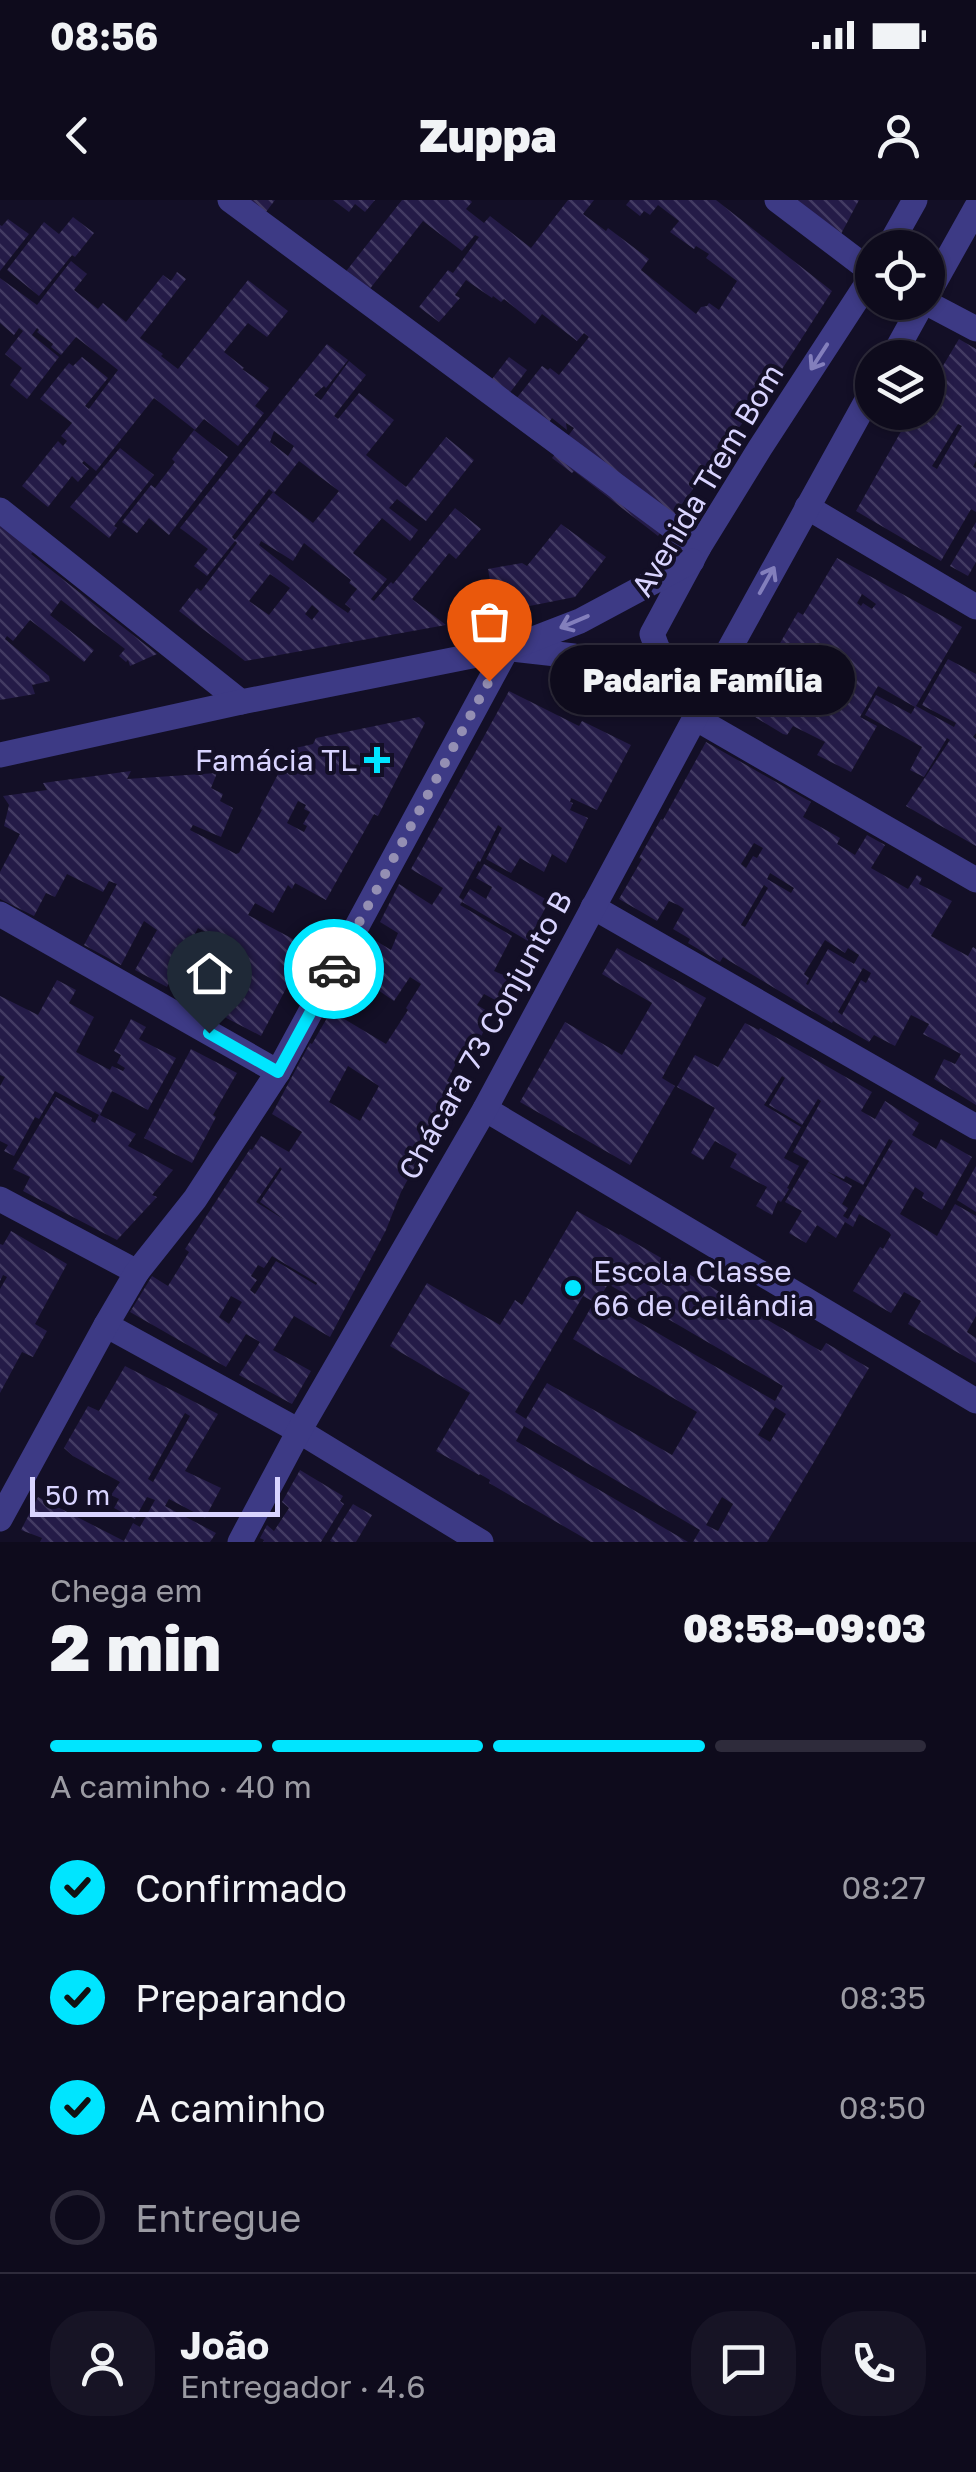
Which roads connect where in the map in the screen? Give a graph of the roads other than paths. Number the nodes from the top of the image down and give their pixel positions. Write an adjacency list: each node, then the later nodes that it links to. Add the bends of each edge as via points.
1 (230, 200): 14 (street)
2 (777, 200): 6 (street)
3 (915, 200): 5 (street)
4 (976, 208): 7 (street)
5 (898, 230)
6 (855, 261)
7 (945, 264)
8 (855, 300): 14 (street, Avenida Trem Bom, one-way to 14)
9 (945, 313): 10 (street)
10 (976, 329)
11 (855, 422): 12 (street)
12 (807, 508): 15 (street); 17 (street, one-way to 12)
13 (0, 510): 18 (street)
14 (695, 554): 16 (street, one-way to 16, via 580,621); 17 (street, Avenida Trem Bom, via 652,634 658,650 677,664)
15 (976, 607)
16 (507, 649): 17 (street, via 574,656 661,680); 18 (street); 24 (street)
17 (709, 669): 19 (street, Chácara 73 Conjunto B)
18 (240, 702): 20 (street)
19 (695, 718): 21 (street); 22 (street, Chácara 73 Conjunto B)
20 (0, 756)
21 (976, 880)
22 (592, 907): 25 (street, Chácara 73 Conjunto B); 26 (street)
23 (0, 914): 24 (street)
24 (278, 1072): 28 (street, via 196,1199)
25 (485, 1110): 30 (street); 31 (street, Chácara 73 Conjunto B)
26 (976, 1128)
27 (0, 1199): 28 (street)
28 (138, 1272): 29 (street)
29 (106, 1325): 31 (street); 32 (street)
30 (976, 1401)
31 (299, 1431): 34 (street, Chácara 73 Conjunto B); 35 (street)
32 (10, 1476): 33 (street)
33 (0, 1519)
34 (240, 1542)
35 (480, 1542)

